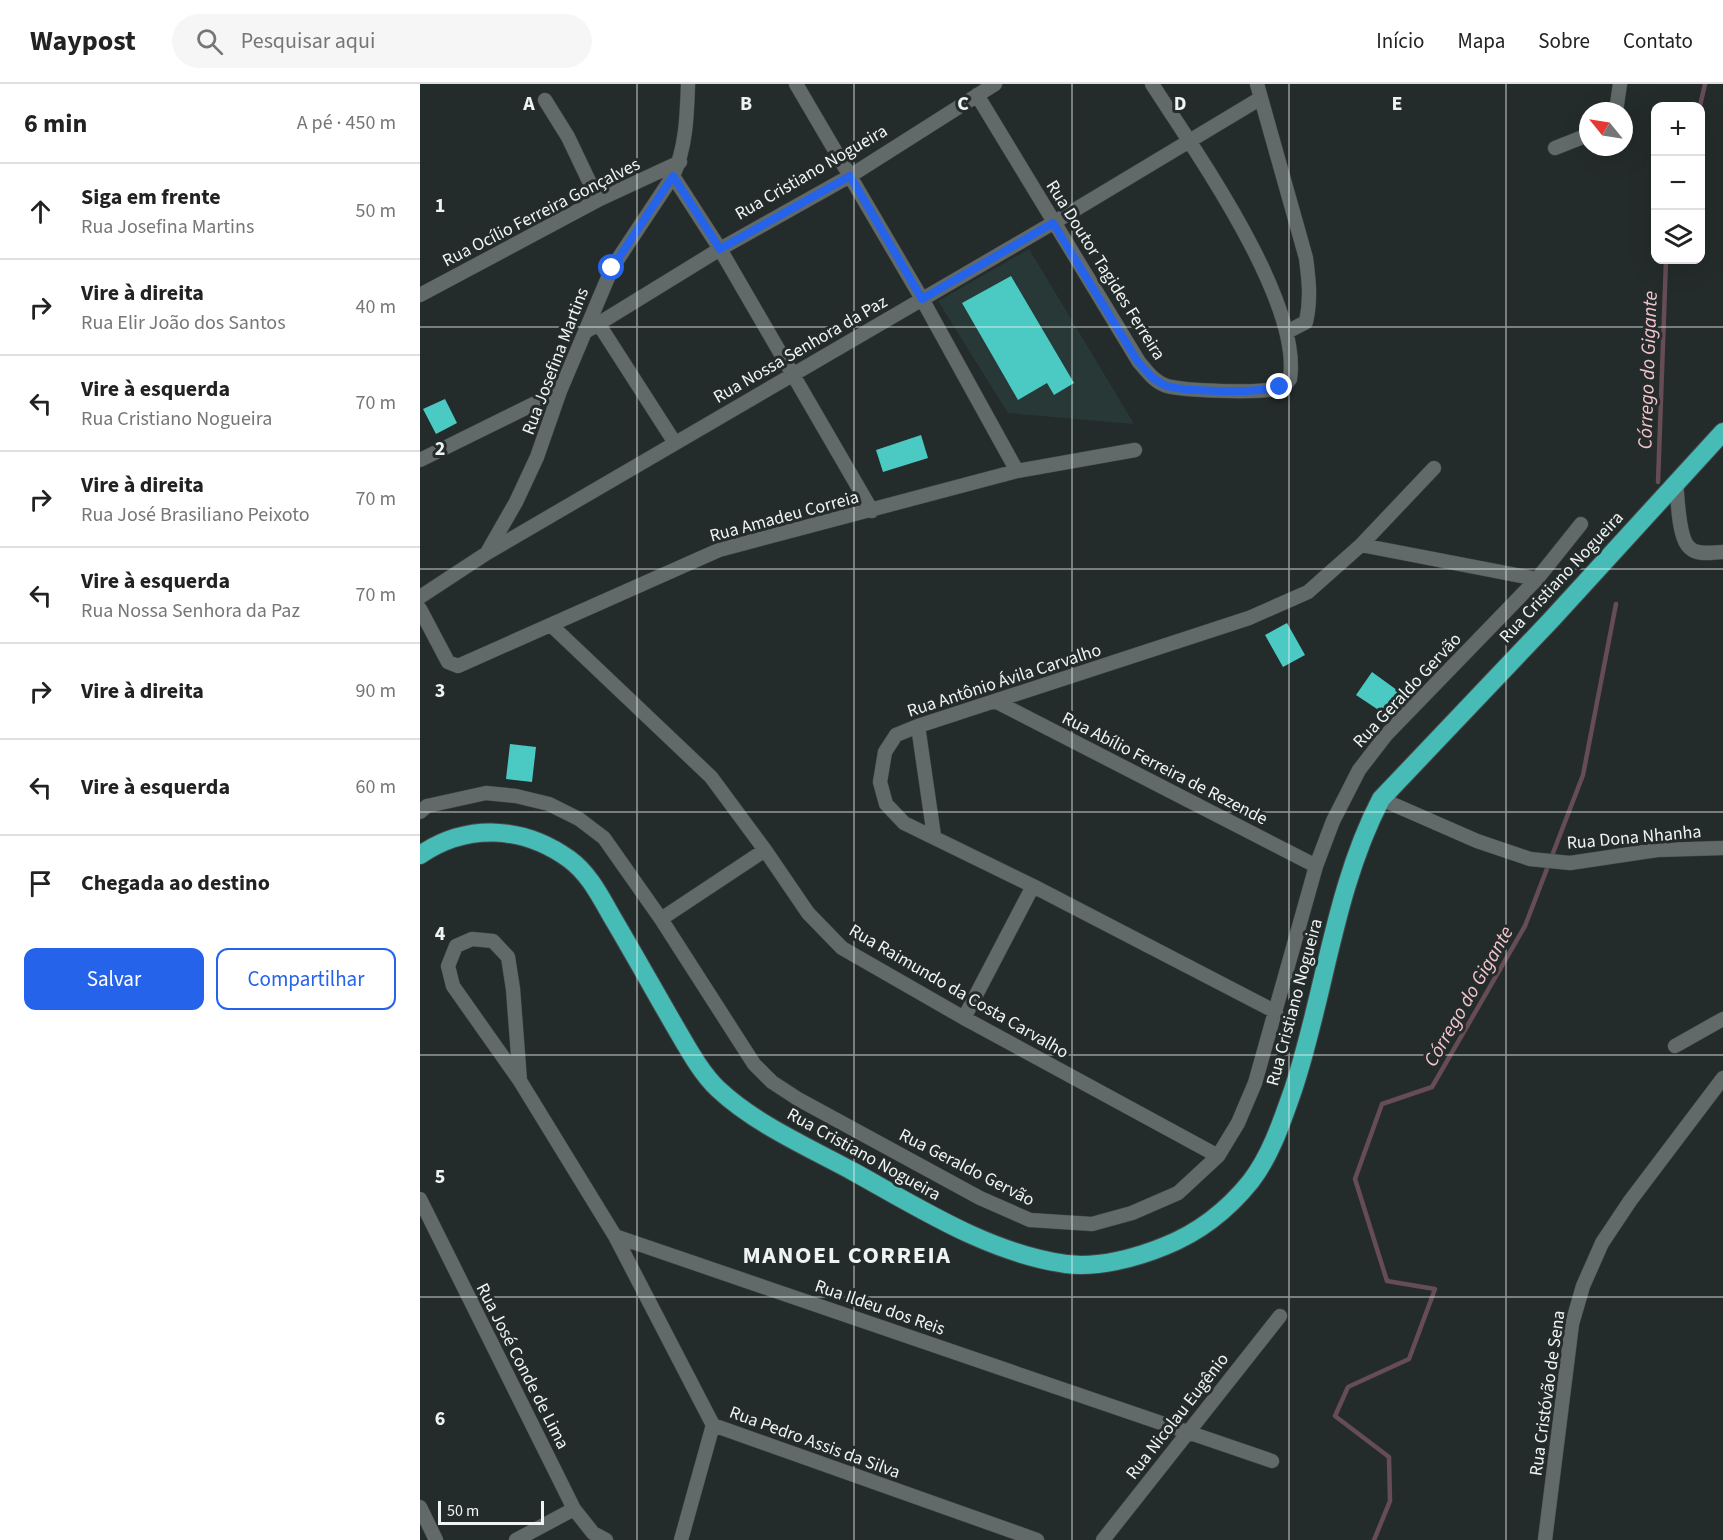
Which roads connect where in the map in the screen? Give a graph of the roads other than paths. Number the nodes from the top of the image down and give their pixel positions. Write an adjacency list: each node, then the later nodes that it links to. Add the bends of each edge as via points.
1 (687, 84): 14 (street, Rua Josefina Martins)
2 (796, 84): 16 (street)
3 (995, 84): 7 (street, Rua Cristiano Nogueira)
4 (1152, 84): 12 (street)
5 (1257, 84): 8 (street)
6 (1620, 84): 10 (street)
7 (977, 95): 16 (street, Rua Cristiano Nogueira); 18 (street, Rua Doutor Tagides Ferreira)
8 (1261, 98): 12 (street, Rua Nossa Senhora da Paz); 24 (street, via 1306,258 1310,301 1306,322)
9 (545, 100): 17 (street)
10 (1617, 102)
11 (1579, 139): 13 (street)
12 (1189, 141): 18 (street, Rua Nossa Senhora da Paz); 24 (street, via 1265,271)
13 (1555, 148)
14 (680, 162): 15 (street, Rua Josefina Martins); 17 (street, Rua Ocílio Ferreira Gonçalves)
15 (673, 176): 19 (street); 23 (street, Rua Josefina Martins, via 612,268)
16 (850, 176): 19 (street, Rua Cristiano Nogueira); 21 (street)
17 (598, 200): 20 (street, Rua Ocílio Ferreira Gonçalves)
18 (1053, 223): 21 (street, Rua Nossa Senhora da Paz); 24 (street, Rua Doutor Tagides Ferreira, via 1138,362 1166,386 1261,390 1286,385 1291,367)
19 (720, 249): 22 (street, Rua Cristiano Nogueira); 25 (street)
20 (420, 295)
21 (922, 299): 25 (street, Rua Nossa Senhora da Paz); 32 (street)
22 (598, 322): 23 (street, Rua Cristiano Nogueira); 28 (street)
23 (585, 332): 26 (street, Rua Josefina Martins)
24 (1287, 332)
25 (793, 373): 28 (street, Rua Nossa Senhora da Paz); 34 (street)
26 (560, 391): 30 (street); 38 (street, Rua Josefina Martins, via 537,457)
27 (1723, 432): 33 (highway, Rua Cristiano Nogueira)
28 (675, 443): 38 (street, Rua Nossa Senhora da Paz)
29 (1135, 450): 32 (street, Rua Amadeu Correia)
30 (420, 460)
31 (1434, 468): 36 (street, Rua Antônio Ávila Carvalho)
32 (1017, 471): 34 (street, Rua Amadeu Correia)
33 (1676, 482): 37 (street, via 1683,540 1690,549 1702,553); 45 (highway, Rua Cristiano Nogueira)
34 (872, 511): 42 (street, Rua Amadeu Correia, via 718,550)
35 (1581, 524): 39 (street, Rua Geraldo Gervão)
36 (1360, 545): 39 (street); 43 (street, Rua Antônio Ávila Carvalho, via 1308,592 1249,618)
37 (1723, 552)
38 (487, 553): 40 (street, Rua Nossa Senhora da Paz)
39 (1537, 579): 51 (street, Rua Geraldo Gervão, via 1386,735 1359,770)
40 (420, 597)
41 (420, 609): 42 (street, Rua Amadeu Correia, via 448,662 458,666)
42 (551, 625): 49 (street, Rua Raimundo da Costa Carvalho, via 711,777)
43 (997, 702): 44 (street, Rua Antônio Ávila Carvalho); 51 (street, Rua Abílio Ferreira de Rezende)
44 (918, 726): 47 (street); 47 (street, Rua Antônio Ávila Carvalho, via 896,735 885,752 880,782 886,804 904,823)
45 (1381, 799): 48 (street, Rua Dona Nhanha, via 1477,841 1530,859 1570,863 1657,850); 50 (highway, Rua Cristiano Nogueira, via 1366,826 1349,874 1304,1058 1279,1130 1253,1179 1219,1218 1179,1241 1141,1256 1069,1264 1011,1250 955,1228 766,1123 717,1088 688,1048 594,886 573,862 551,847 500,832 476,831 449,839)
46 (420, 812): 53 (street, Rua Geraldo Gervão, via 427,806 486,793 549,804 579,819 604,838)
47 (934, 836): 52 (street, Rua Antônio Ávila Carvalho)
48 (1723, 848)
49 (765, 850): 53 (street); 55 (street, Rua Raimundo da Costa Carvalho, via 808,914 842,948)
50 (420, 855)
51 (1316, 866): 54 (street, Rua Geraldo Gervão)
52 (1033, 886): 54 (street, Rua Antônio Ávila Carvalho); 55 (street)
53 (661, 919): 60 (street, Rua Geraldo Gervão, via 754,1064 772,1082 981,1198 1030,1220 1092,1224 1132,1213 1178,1193)
54 (1276, 1012): 60 (street, Rua Geraldo Gervão, via 1255,1083)
55 (964, 1018): 60 (street, Rua Raimundo da Costa Carvalho)
56 (1723, 1019): 57 (street)
57 (1675, 1046)
58 (1723, 1078): 75 (street, Rua Cristóvão de Sena, via 1624,1209 1602,1243 1583,1286 1572,1324)
59 (519, 1081): 59 (street, via 453,986 448,966 456,946 472,939 493,941 508,957); 62 (street)
60 (1218, 1156)
61 (420, 1199): 68 (street, Rua José Conde de Lima)
62 (615, 1236): 64 (street, Rua Pedro Assis da Silva); 65 (street, Rua Ildeu dos Reis)
63 (1280, 1316): 65 (street, Rua Nicolau Eugênio)
64 (713, 1425): 72 (street); 73 (street, Rua Pedro Assis da Silva)
65 (1187, 1431): 66 (street, Rua Ildeu dos Reis); 74 (street, Rua Nicolau Eugênio)
66 (1272, 1461)
67 (420, 1507): 69 (street)
68 (574, 1509): 70 (street); 71 (street, Rua José Conde de Lima, via 593,1533)
69 (436, 1540)
70 (516, 1540)
71 (606, 1540)
72 (681, 1540)
73 (1037, 1540)
74 (1102, 1540)
75 (1545, 1540)

